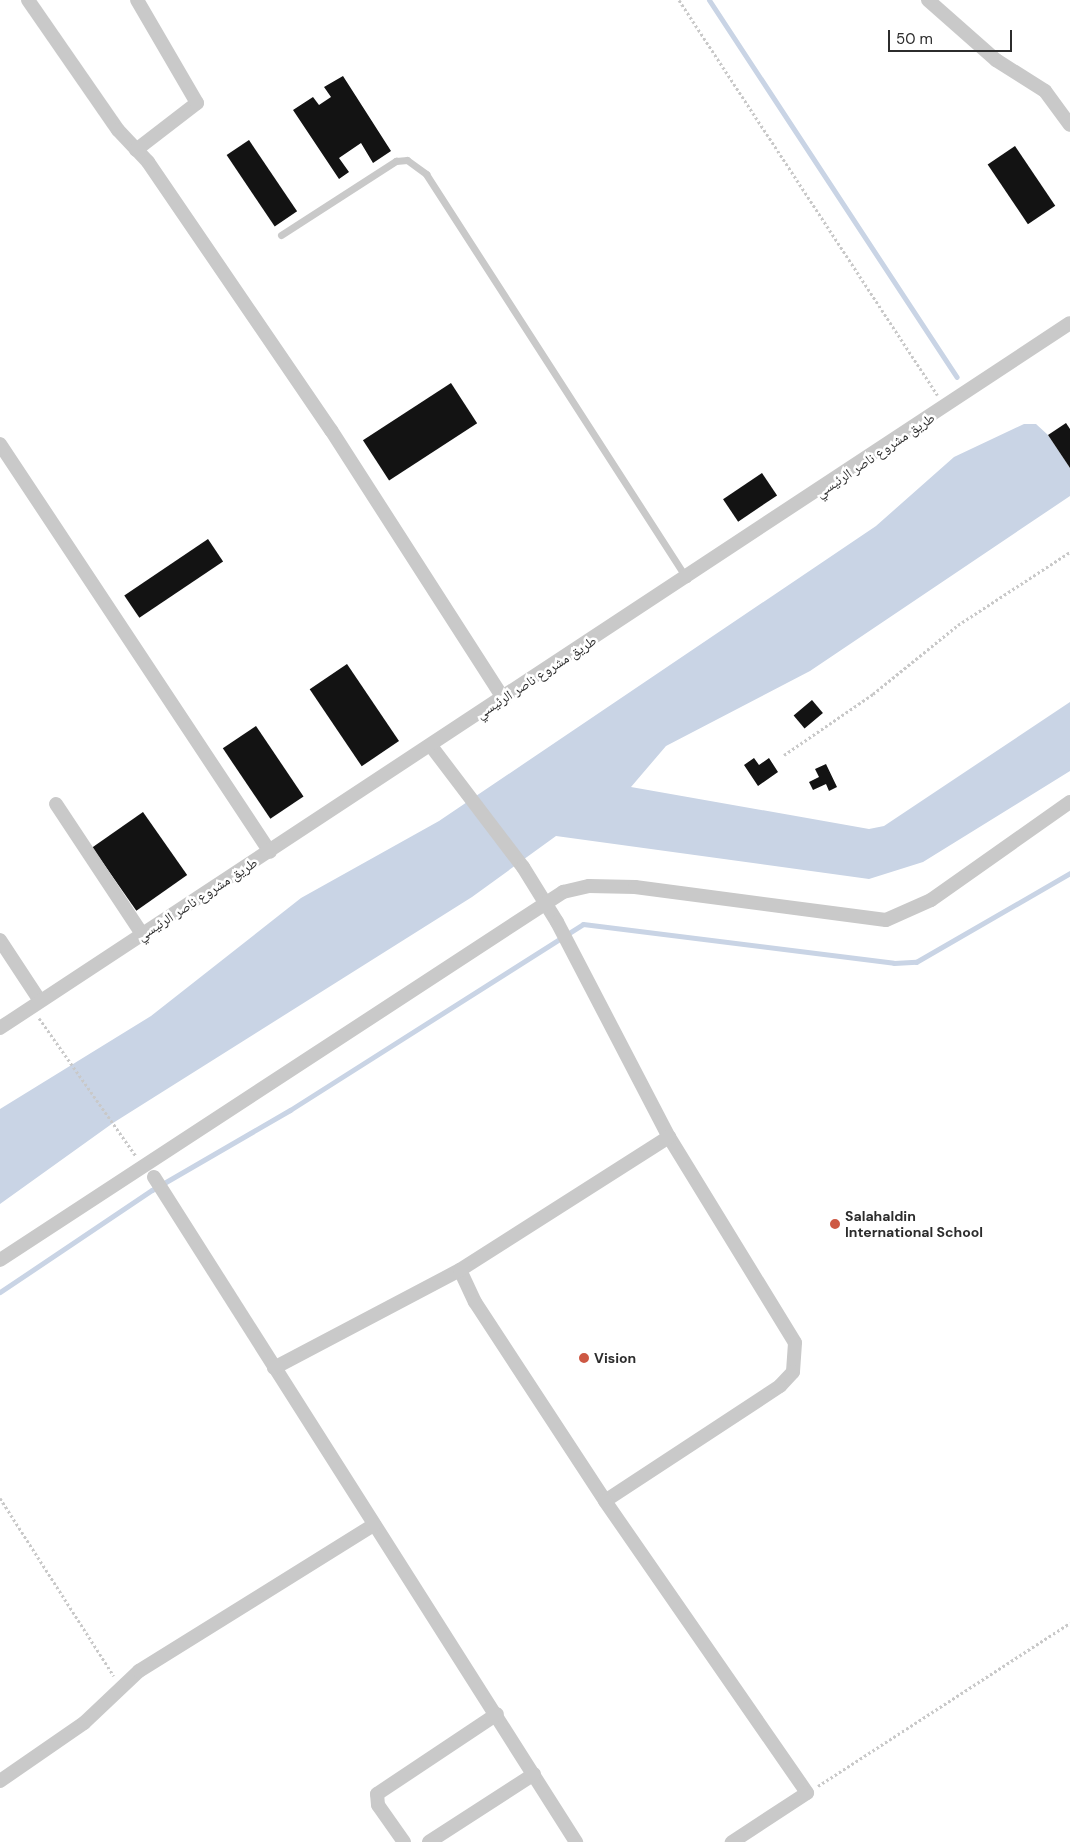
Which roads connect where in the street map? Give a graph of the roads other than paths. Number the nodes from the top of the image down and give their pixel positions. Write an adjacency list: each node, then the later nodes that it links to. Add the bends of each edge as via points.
1 (28, 0): 5 (street)
2 (136, 0): 5 (street, via 197,103)
3 (928, 0): 4 (street, via 996,60 1045,91)
4 (1070, 125)
5 (136, 150): 10 (street, via 331,430)
6 (281, 235): 9 (lane, via 396,161 407,160 426,174)
7 (1070, 323): 9 (street, طريق مشروع ناصر الرئيسي)
8 (0, 444): 14 (street)
9 (687, 579): 10 (street, طريق مشروع ناصر الرئيسي)
10 (504, 698): 11 (street, طريق مشروع ناصر الرئيسي)
11 (431, 746): 14 (street, طريق مشروع ناصر الرئيسي); 15 (street, via 523,867)
12 (1070, 802): 15 (street, via 931,900 886,920 634,887 574,888)
13 (56, 804): 16 (street)
14 (270, 852): 16 (street, طريق مشروع ناصر الرئيسي)
15 (545, 902): 20 (street); 22 (street)
16 (142, 934): 18 (street, طريق مشروع ناصر الرئيسي)
17 (0, 940): 18 (street)
18 (36, 1004): 19 (street, طريق مشروع ناصر الرئيسي)
19 (0, 1028)
20 (669, 1137): 23 (street); 25 (street, via 787,1324 797,1356 793,1372 780,1386)
21 (154, 1177): 24 (street)
22 (0, 1260)
23 (460, 1270): 24 (street); 25 (street, via 475,1302)
24 (274, 1368): 26 (street)
25 (605, 1501): 33 (street, via 808,1793)
26 (374, 1525): 27 (street); 29 (street, via 139,1671 84,1724)
27 (497, 1714): 28 (street); 30 (street, via 377,1794 378,1805)
28 (534, 1774): 31 (street); 32 (street)
29 (0, 1781)
30 (404, 1842)
31 (428, 1842)
32 (576, 1842)
33 (732, 1842)

